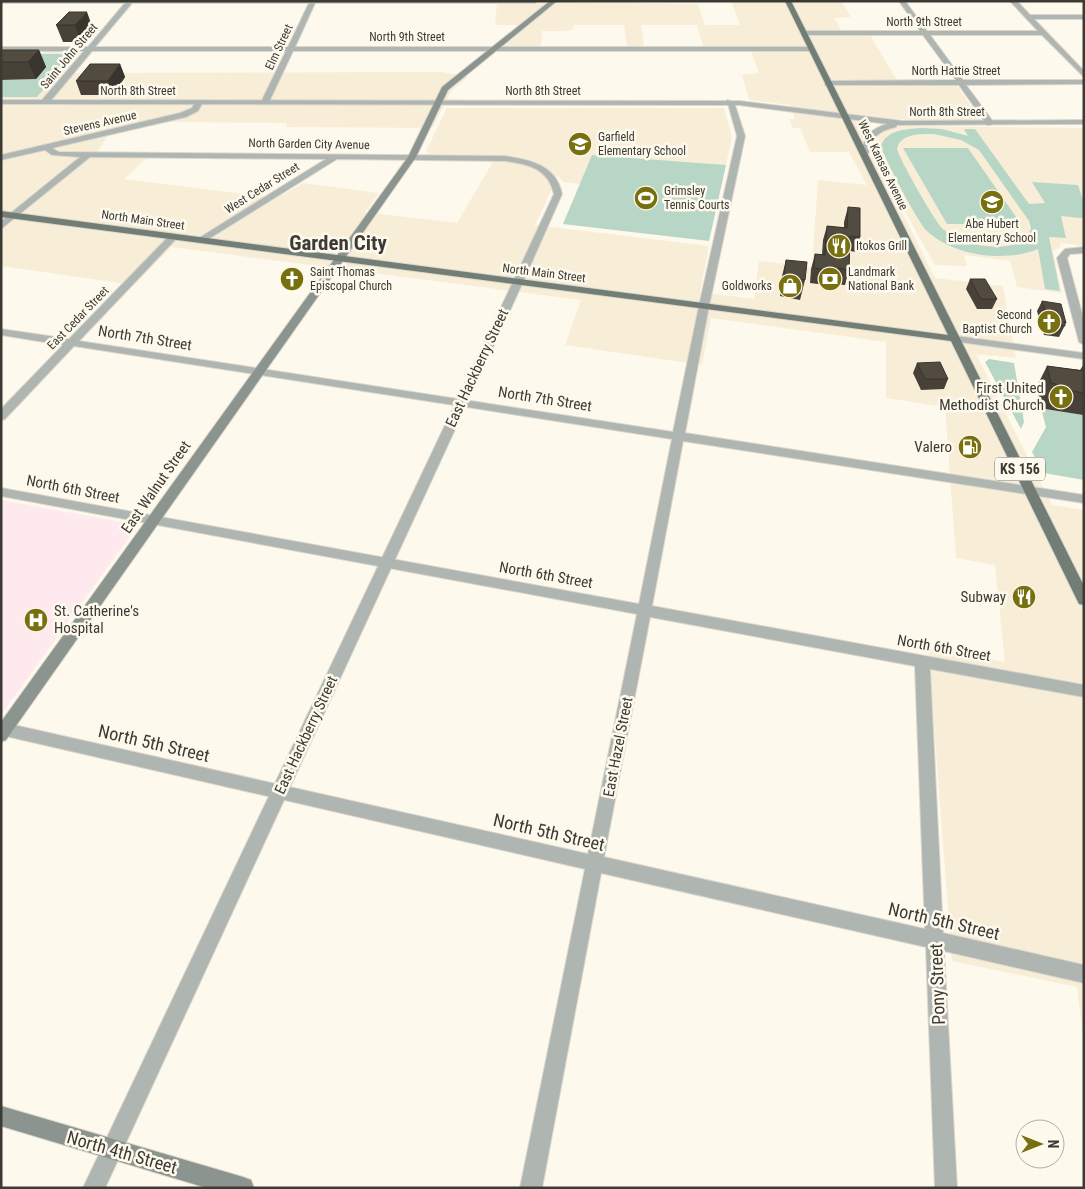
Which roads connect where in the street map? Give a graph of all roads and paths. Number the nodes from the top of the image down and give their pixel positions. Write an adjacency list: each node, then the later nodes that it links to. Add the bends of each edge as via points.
1 (130, 1): 2 (street); 8 (street); 16 (street, Saint John Street)
2 (313, 1): 3 (street); 17 (street, Elm Street)
3 (535, 1)
4 (554, 1): 14 (main road, East Walnut Street)
5 (788, 1): 12 (main road, West Kansas Avenue)
6 (902, 1): 13 (street)
7 (1013, 1): 9 (street)
8 (1, 2)
9 (1028, 17): 10 (street); 11 (street)
10 (1084, 17)
11 (1043, 32): 13 (street, North 9th Street); 19 (street)
12 (804, 33): 13 (street, North 9th Street); 18 (main road, West Kansas Avenue)
13 (925, 33): 20 (street)
14 (493, 48): 17 (street, North 9th Street); 18 (street, North 9th Street); 28 (main road, East Walnut Street, via 451,82)
15 (1, 49): 16 (street, North 9th Street)
16 (89, 49): 17 (street, North 9th Street); 24 (street, Saint John Street)
17 (291, 49): 26 (street, Elm Street)
18 (812, 49): 22 (main road, West Kansas Avenue)
19 (1083, 74)
20 (961, 82): 21 (street, North Hattie Street); 22 (street, North Hattie Street); 32 (street)
21 (1084, 82)
22 (828, 83): 29 (main road, West Kansas Avenue)
23 (1, 102): 24 (street, North 8th Street)
24 (45, 102): 25 (street, North 8th Street)
25 (200, 102): 26 (street, North 8th Street); 33 (street, Stevens Avenue, via 195,109 183,114)
26 (265, 102): 28 (street, North 8th Street)
27 (730, 102): 28 (street, North 8th Street); 29 (street, North 8th Street); 48 (street, East Hazel Street, via 741,136)
28 (437, 103): 37 (main road, East Walnut Street)
29 (845, 116): 31 (street, North 8th Street); 35 (main road, West Kansas Avenue)
30 (1084, 122): 32 (street, North 8th Street)
31 (903, 123): 32 (street, North 8th Street); 35 (street, via 876,130 868,139)
32 (990, 123)
33 (46, 147): 34 (street, North Garden City Avenue, via 55,154); 38 (street, Stevens Avenue)
34 (88, 154): 36 (street, North Garden City Avenue); 41 (street)
35 (864, 155): 50 (main road, West Kansas Avenue)
36 (335, 157): 37 (street, North Garden City Avenue); 44 (street, West Cedar Street)
37 (412, 157): 39 (street, North Garden City Avenue, via 495,158 528,162 553,178); 46 (main road, East Walnut Street)
38 (1, 158)
39 (558, 194): 47 (street, East Hackberry Street)
40 (1, 214): 41 (main road, North Main Street)
41 (14, 216): 42 (street); 43 (main road, North Main Street)
42 (1, 226)
43 (173, 237): 44 (main road, North Main Street); 52 (street, East Cedar Street)
44 (202, 240): 46 (main road, North Main Street)
45 (1084, 250): 51 (street, via 1068,251 1062,258)
46 (338, 259): 47 (main road, North Main Street); 54 (main road, East Walnut Street)
47 (518, 282): 48 (main road, North Main Street); 55 (street, East Hackberry Street)
48 (704, 306): 50 (main road, North Main Street); 57 (street, East Hazel Street)
49 (1, 332): 52 (street, North 7th Street)
50 (956, 339): 53 (street, North Main Street); 58 (main road, KS 156)
51 (1084, 342)
52 (72, 343): 54 (street, North 7th Street); 56 (street, East Cedar Street)
53 (1084, 356)
54 (259, 371): 55 (street, North 7th Street); 61 (main road, East Walnut Street)
55 (462, 402): 57 (street, North 7th Street); 62 (street, East Hackberry Street)
56 (1, 416)
57 (679, 435): 58 (street, North 7th Street); 64 (street, East Hazel Street)
58 (1030, 491): 60 (street, North 7th Street); 63 (main road, KS 156)
59 (1, 492): 61 (street, North 6th Street)
60 (1084, 499)
61 (153, 521): 62 (street, North 6th Street); 67 (main road, East Walnut Street)
62 (387, 562): 64 (street, North 6th Street); 68 (street, East Hackberry Street)
63 (1084, 600)
64 (645, 609): 65 (street, North 6th Street); 69 (street, East Hazel Street)
65 (922, 661): 66 (street, North 6th Street); 70 (street, Pony Street)
66 (1084, 691)
67 (3, 733): 68 (street, North 5th Street)
68 (279, 792): 69 (street, North 5th Street); 73 (street, East Hackberry Street)
69 (595, 863): 70 (street, North 5th Street); 76 (street, East Hazel Street)
70 (935, 939): 71 (street, North 5th Street); 77 (street, Pony Street)
71 (1084, 974)
72 (1, 1116): 73 (main road, North 4th Street)
73 (112, 1149): 74 (street, East Hackberry Street); 75 (main road, North 4th Street)
74 (94, 1188)
75 (244, 1188)
76 (532, 1188)
77 (946, 1188)

